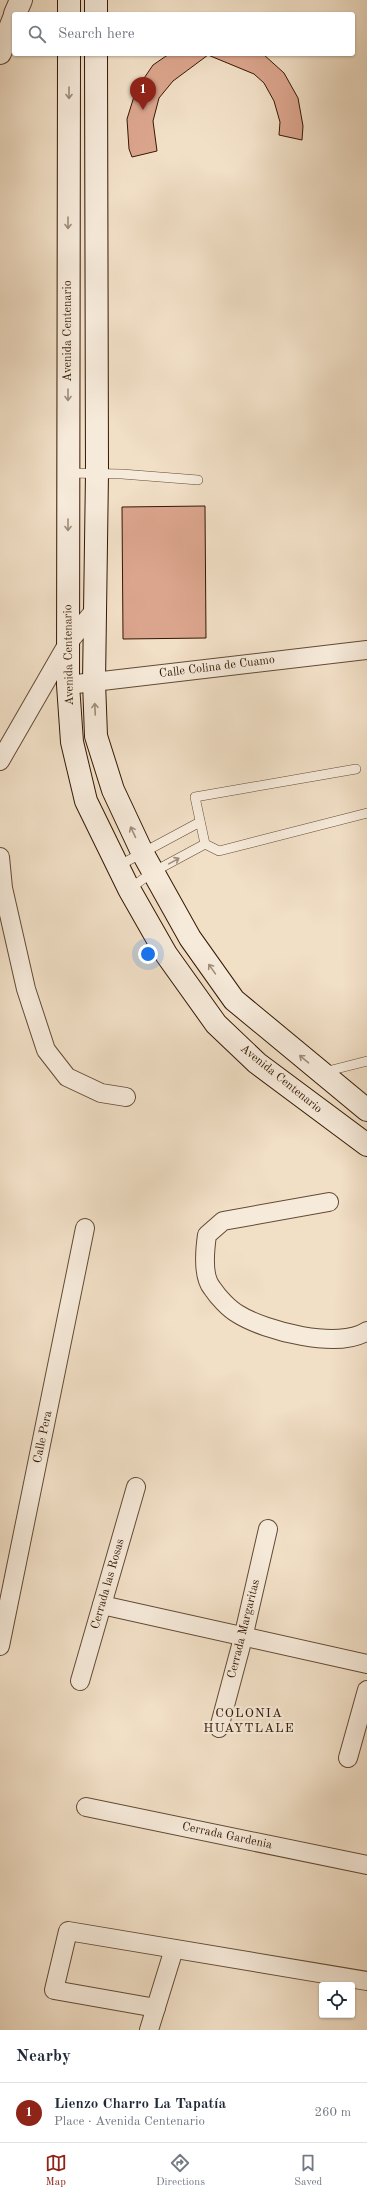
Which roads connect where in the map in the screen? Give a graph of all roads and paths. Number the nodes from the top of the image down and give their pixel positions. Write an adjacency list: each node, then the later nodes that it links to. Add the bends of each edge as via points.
1 (21, 0): 4 (main road)
2 (69, 0): 5 (main road)
3 (96, 0): 6 (main road)
4 (17, 12)
5 (69, 12)
6 (96, 12)
7 (12, 23): 8 (main road)
8 (0, 53)
9 (69, 56): 11 (main road, Avenida Centenario, one-way to 11)
10 (96, 56): 12 (main road, Avenida Centenario)
11 (68, 473): 12 (lane); 15 (main road, Avenida Centenario, one-way to 15)
12 (97, 473): 13 (lane); 14 (main road, Avenida Centenario)
13 (198, 480)
14 (94, 611): 15 (street); 17 (main road, Avenida Centenario)
15 (68, 643): 18 (main road, Avenida Centenario); 19 (street)
16 (367, 650): 17 (street, Calle Colina de Cuamo)
17 (94, 682): 18 (street, Calle Colina de Cuamo); 24 (main road, Avenida Centenario, one-way to 17, via 113,790 96,736)
18 (68, 684): 26 (main road, Avenida Centenario, via 72,742 86,801)
19 (0, 761)
20 (356, 769): 22 (lane, via 196,797)
21 (367, 813): 23 (lane, via 219,851)
22 (200, 822): 23 (lane); 24 (lane)
23 (206, 844): 27 (lane, one-way to 23)
24 (142, 852): 26 (lane); 27 (main road, Avenida Centenario)
25 (0, 857): 31 (street, via 3,888 26,989 46,1050 67,1076 101,1093)
26 (117, 866): 28 (main road, Avenida Centenario)
27 (153, 872): 28 (lane); 30 (main road, Avenida Centenario, one-way to 27, via 234,1000 190,938)
28 (129, 889): 33 (main road, Avenida Centenario, via 166,954 216,1024 257,1063)
29 (367, 1061): 30 (lane)
30 (321, 1073): 32 (main road, Avenida Centenario)
31 (126, 1098)
32 (367, 1110)
33 (367, 1145)
34 (329, 1202): 36 (street, via 223,1221 207,1234 204,1262 211,1287 238,1314 288,1335 333,1340)
35 (85, 1228): 41 (street, Calle Pera)
36 (367, 1331)
37 (136, 1487): 39 (street, Cerrada las Rosas)
38 (268, 1529): 40 (street, Cerrada Margaritas)
39 (102, 1605): 40 (street); 43 (street, Cerrada las Rosas)
40 (243, 1638): 42 (street); 45 (street, Cerrada Margaritas)
41 (0, 1646)
42 (367, 1664)
43 (80, 1681)
44 (367, 1690): 46 (street)
45 (219, 1728)
46 (348, 1758)
47 (86, 1807): 48 (street, Cerrada Gardenia)
48 (367, 1865)
49 (174, 1949): 50 (street); 51 (street); 51 (street, via 68,1931 54,1990)
50 (367, 1981)
51 (156, 2008): 52 (street)
52 (149, 2030)

